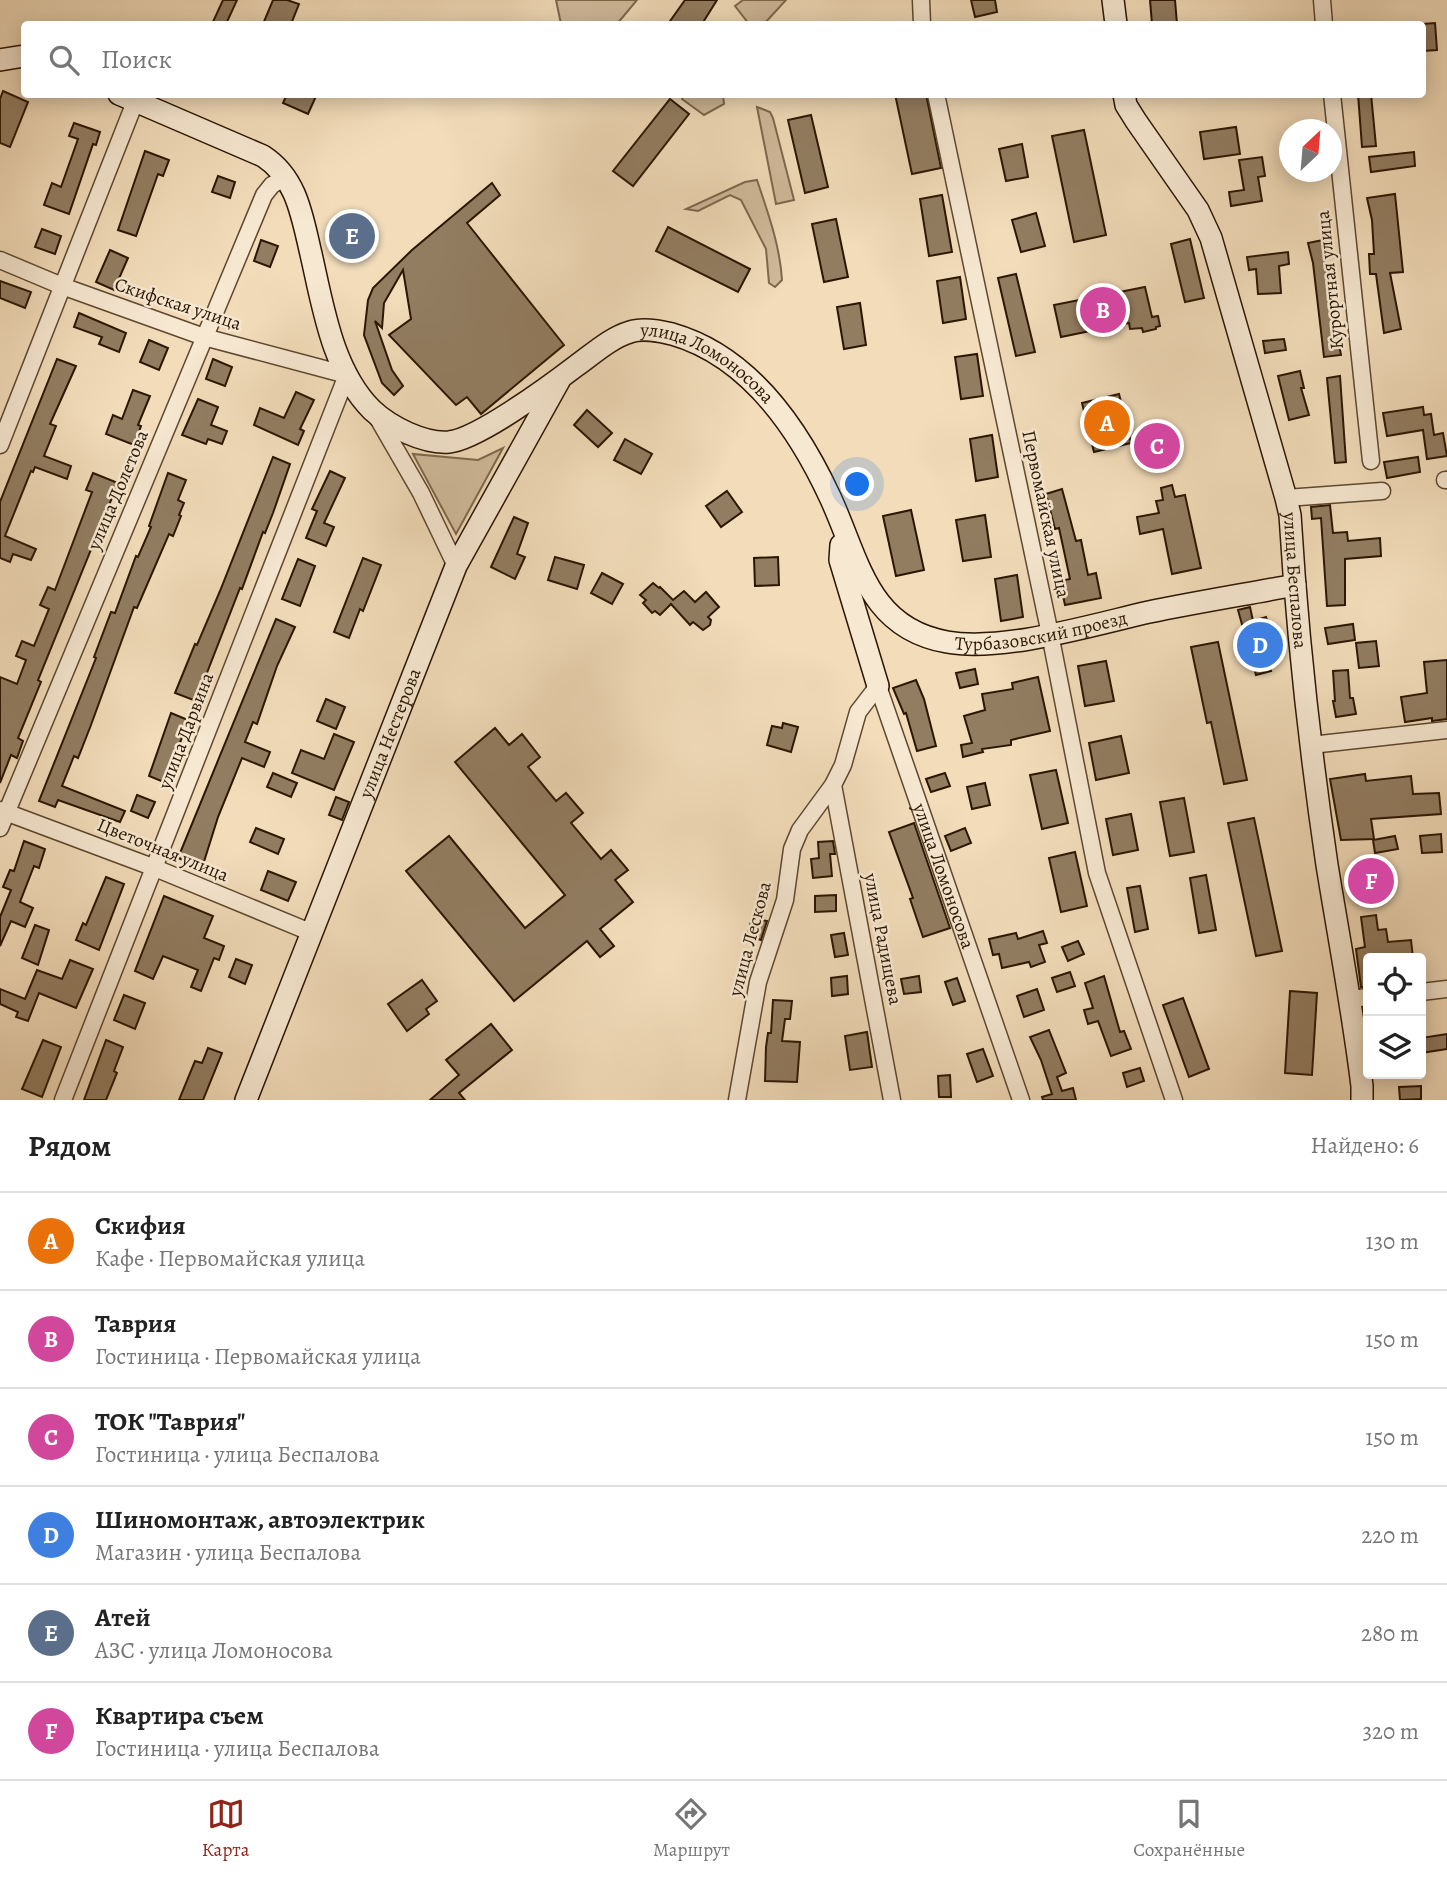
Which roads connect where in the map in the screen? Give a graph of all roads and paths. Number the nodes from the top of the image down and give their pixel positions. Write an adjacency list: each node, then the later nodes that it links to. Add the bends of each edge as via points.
1 (921, 0): 4 (street)
2 (1113, 0): 5 (main road)
3 (1322, 0): 6 (street)
4 (922, 21)
5 (1116, 21)
6 (1324, 21)
7 (21, 56): 8 (main road)
8 (1, 58)
9 (127, 98): 13 (main road, улица Ломоносова, via 262,156); 15 (street)
10 (937, 98): 27 (street, Первомайская улица)
11 (1125, 98): 23 (main road, улица Беспалова, via 1198,210 1211,238)
12 (1332, 98): 21 (street, Курортная улица)
13 (286, 177): 16 (street, улица Долетова, via 264,195); 17 (main road, улица Ломоносова, via 299,200 328,326)
14 (0, 260): 15 (street, Скифская улица)
15 (62, 286): 16 (street, Скифская улица); 20 (street)
16 (204, 337): 17 (street, Скифская улица); 32 (street, улица Долетова)
17 (347, 375): 19 (main road, улица Ломоносова); 34 (street, улица Дарвина)
18 (559, 379): 19 (main road, улица Ломоносова, via 478,433 449,442 399,428); 24 (main road, улица Ломоносова, via 606,344 631,332 669,333 698,344 755,383 771,402 798,438); 25 (main road, улица Нестерова)
19 (373, 410): 25 (street)
20 (0, 445)
21 (1371, 461)
22 (1382, 491): 23 (street)
23 (1286, 498): 26 (main road, улица Беспалова)
24 (843, 529): 27 (main road, Турбазовский проезд, via 859,572 878,602 898,623 923,637 989,643); 28 (main road, улица Ломоносова, via 840,560)
25 (456, 565): 35 (main road, улица Нестерова)
26 (1295, 585): 27 (main road, Турбазовский проезд); 30 (main road, улица Беспалова)
27 (1050, 634): 44 (street, Первомайская улица, via 1097,873)
28 (878, 686): 31 (street, улица Лескова, via 858,712); 43 (street, улица Ломоносова)
29 (1447, 730): 30 (street)
30 (1311, 745): 38 (main road, улица Беспалова, via 1328,867)
31 (833, 785): 41 (street, улица Лескова, via 800,830 792,849 785,900 758,982); 42 (street, улица Радищева)
32 (3, 811): 33 (street, улица Долетова); 34 (street, Цветочная улица)
33 (0, 828)
34 (155, 868): 35 (street, Цветочная улица); 39 (street, улица Дарвина)
35 (310, 932): 40 (main road, улица Нестерова)
36 (1447, 989): 37 (street)
37 (1426, 991)
38 (1360, 998): 45 (main road, улица Беспалова)
39 (62, 1100)
40 (246, 1100)
41 (737, 1100)
42 (892, 1100)
43 (1021, 1100)
44 (1174, 1100)
45 (1362, 1100)

